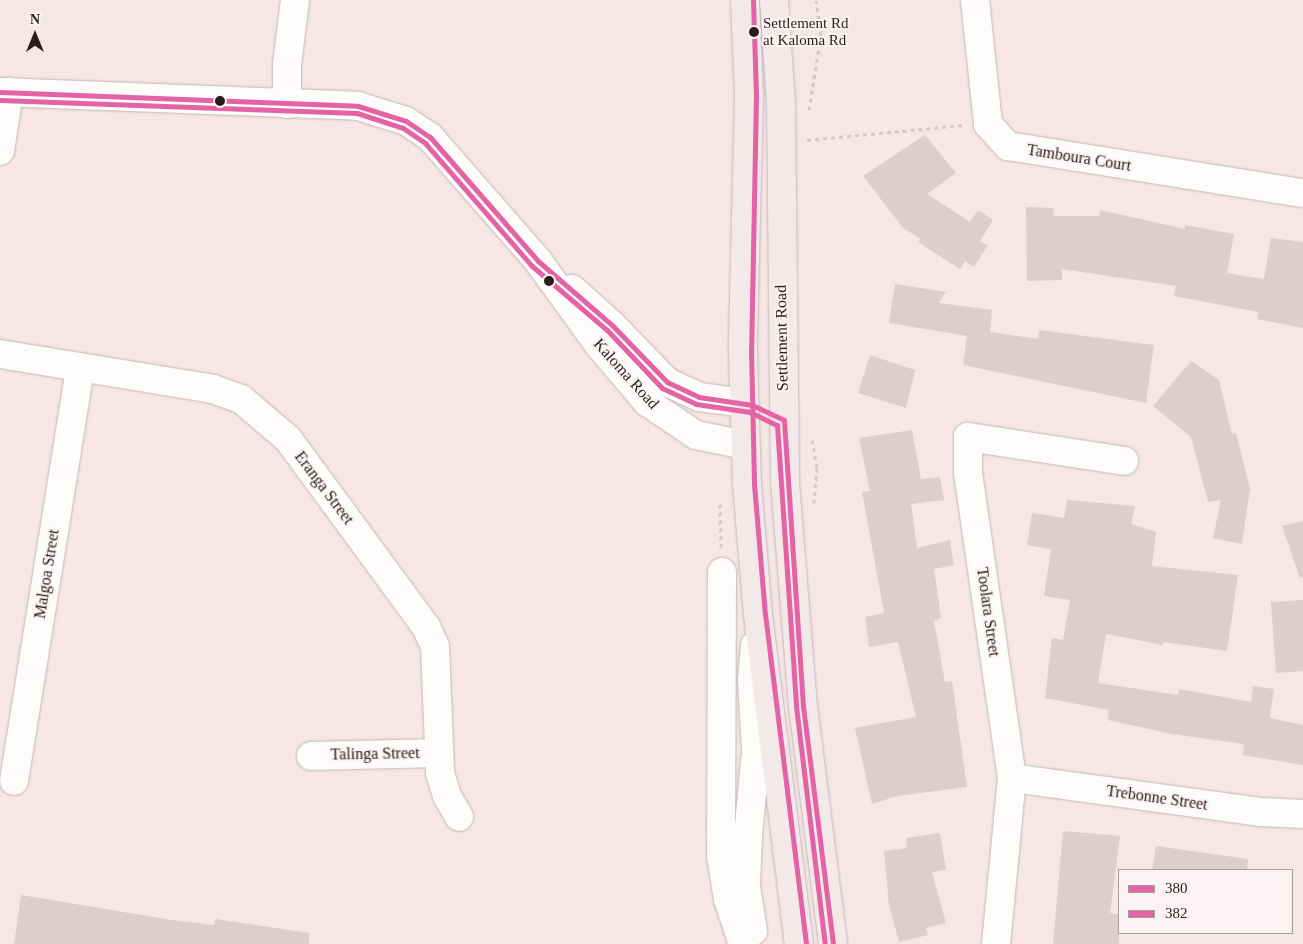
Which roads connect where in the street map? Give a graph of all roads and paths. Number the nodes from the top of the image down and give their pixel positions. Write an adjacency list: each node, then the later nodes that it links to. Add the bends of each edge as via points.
1 (295, 0): 7 (street, via 287,65)
2 (745, 0): 18 (main road, via 749,96 743,297)
3 (774, 0): 19 (main road, Settlement Road, via 781,102)
4 (816, 0): 8 (path, via 821,35)
5 (975, 0): 9 (street)
6 (4, 92): 7 (street, Kaloma Road); 13 (street)
7 (287, 104): 15 (street, Kaloma Road, via 358,106 406,121 430,137)
8 (808, 118)
9 (988, 124): 11 (path); 14 (street, Tamboura Court, via 1008,146 1032,152)
10 (807, 132): 12 (path)
11 (828, 138)
12 (808, 149)
13 (0, 151)
14 (1303, 193)
15 (538, 261): 18 (street, Kaloma Road, via 612,325 667,382 699,397); 21 (street, Kaloma Road, via 598,344 652,406 696,435)
16 (0, 354): 17 (street, Eranga Street)
17 (80, 367): 27 (street, Eranga Street, via 213,389 241,399 288,439 426,627 434,646 438,678); 30 (street, Malgoa Street)
18 (744, 403): 19 (main road, via 766,410); 21 (main road)
19 (784, 422): 21 (main road, via 764,440); 33 (main road, Settlement Road, via 803,706)
20 (809, 432): 24 (path, via 817,468)
21 (745, 444): 26 (main road)
22 (1124, 461): 29 (street, Toolara Street, via 968,437 968,473)
23 (720, 504): 25 (path)
24 (813, 509)
25 (722, 572): 34 (street, via 721,856 728,899)
26 (758, 615): 35 (street, via 752,680 756,751 746,888); 36 (main road)
27 (439, 753): 28 (street, Talinga Street); 32 (street, Eranga Street, via 446,796)
28 (311, 756)
29 (1012, 778): 31 (street, Trebonne Street, via 1260,812); 37 (street, Toolara Street)
30 (14, 781)
31 (1303, 814)
32 (459, 818)
33 (831, 940)
34 (743, 944)
35 (757, 944)
36 (799, 944)
37 (996, 944)

